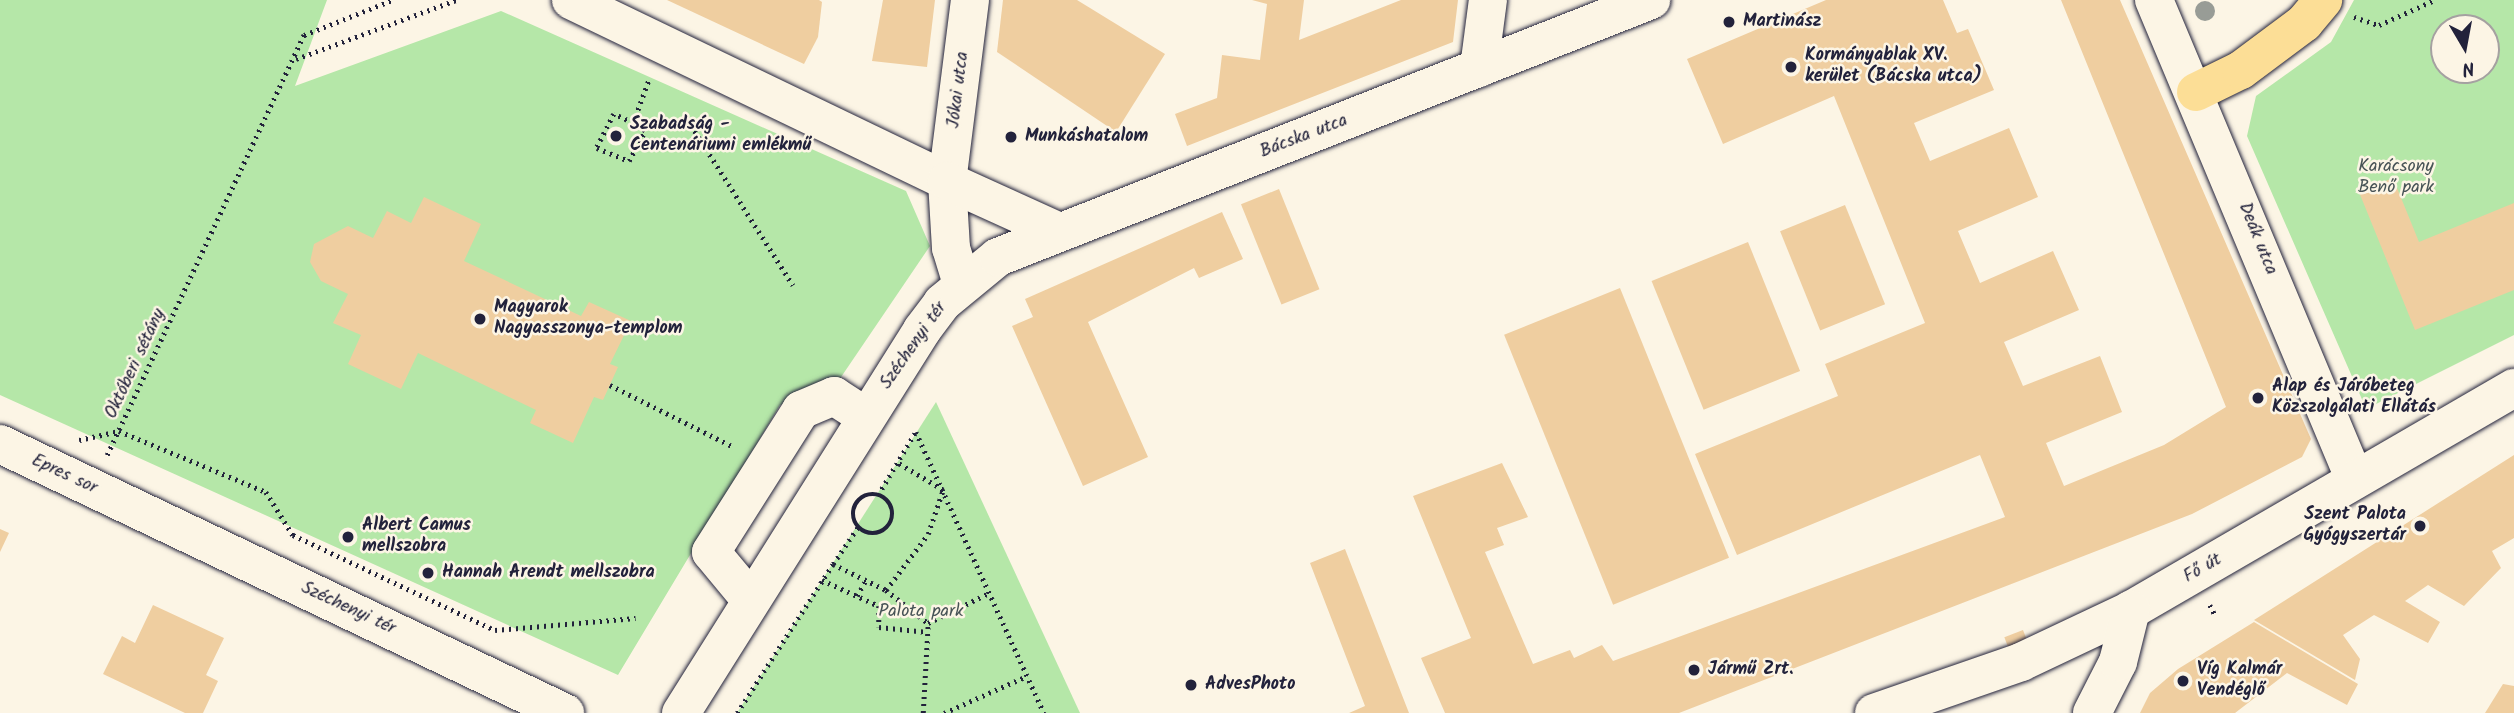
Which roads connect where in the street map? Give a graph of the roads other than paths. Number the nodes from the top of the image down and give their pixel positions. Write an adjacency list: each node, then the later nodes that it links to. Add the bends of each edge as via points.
1 (570, 0): 9 (street)
2 (970, 0): 9 (street, Jókai utca)
3 (1488, 0): 7 (street)
4 (1651, 0): 7 (street, Bácska utca)
5 (2154, 0): 8 (street, Deák utca)
6 (2333, 7): 8 (main road, via 2242,70)
7 (1479, 68): 10 (street, Bácska utca)
8 (2196, 92): 15 (street, Deák utca)
9 (947, 181): 10 (street); 11 (street, via 951,248)
10 (1057, 231): 11 (street, Bácska utca, via 998,257)
11 (962, 284): 13 (street, Széchenyi tér, via 922,330)
12 (2514, 388): 15 (street, Fő út)
13 (866, 417): 17 (street, Széchenyi tér); 17 (street, via 834,396 801,410 794,421 711,552)
14 (0, 444): 16 (street, Epres sor)
15 (2355, 480): 18 (street, Fő út)
16 (129, 505): 19 (street, Széchenyi tér)
17 (750, 600): 20 (street, Széchenyi tér)
18 (2131, 610): 21 (street, Fő út, via 2021,662); 22 (street, via 2118,662)
19 (565, 713)
20 (681, 713)
21 (1874, 713)
22 (2092, 713)

